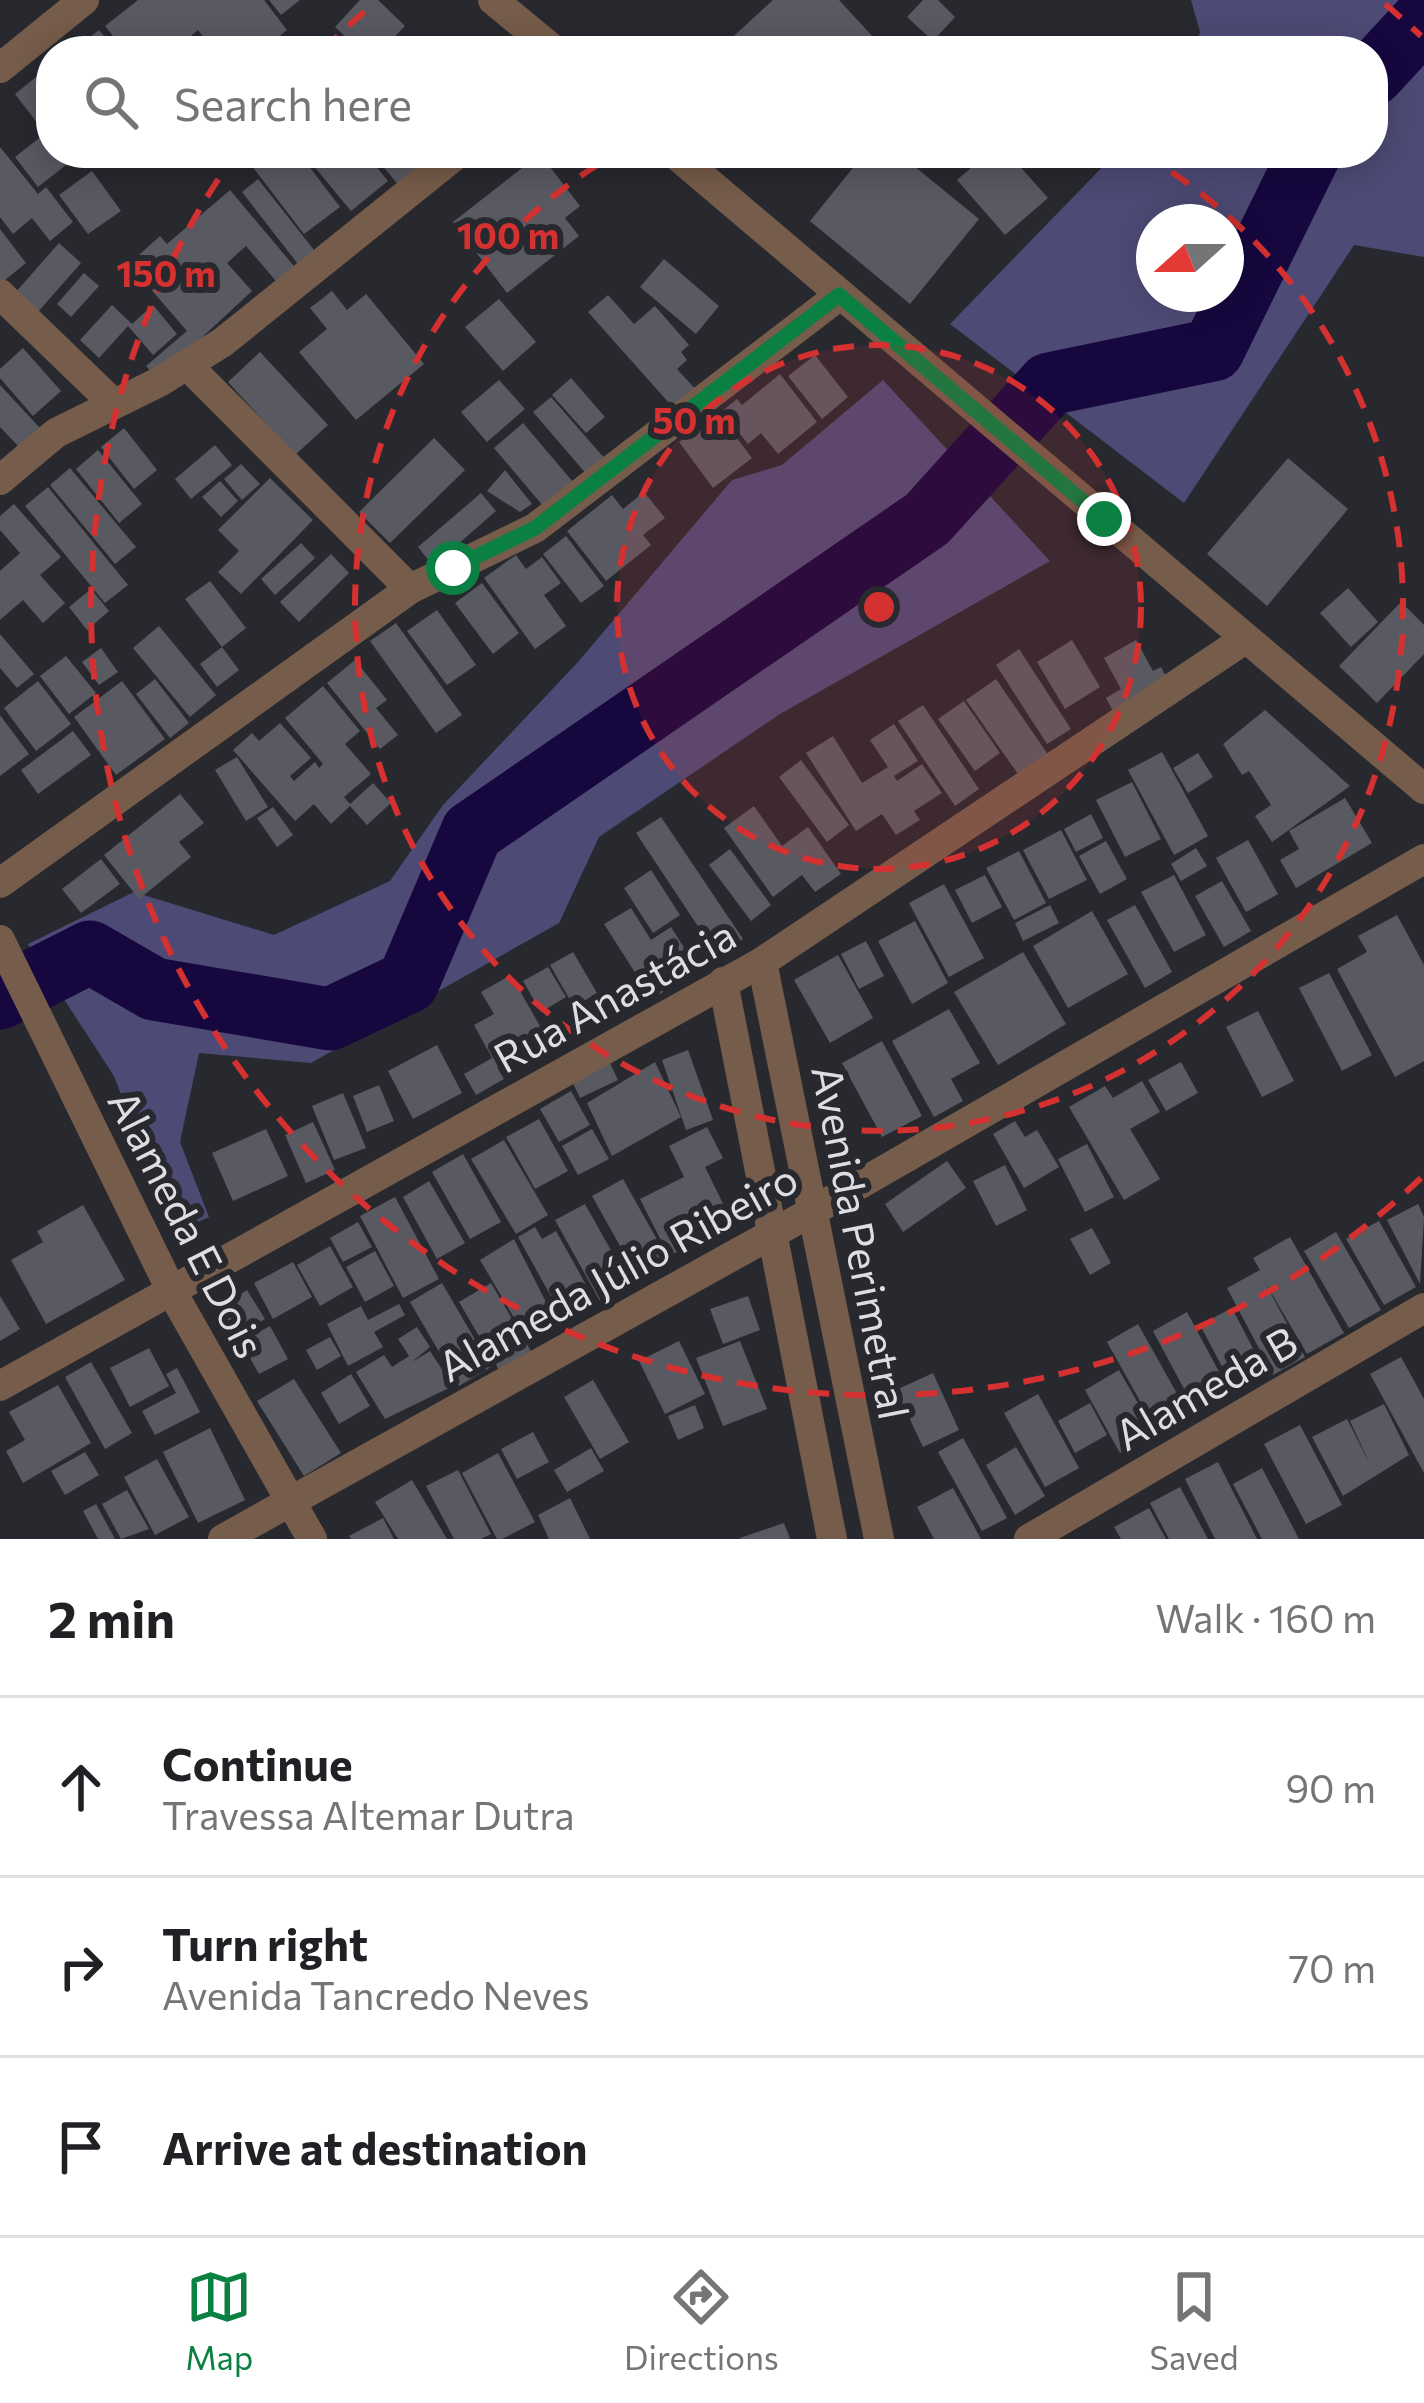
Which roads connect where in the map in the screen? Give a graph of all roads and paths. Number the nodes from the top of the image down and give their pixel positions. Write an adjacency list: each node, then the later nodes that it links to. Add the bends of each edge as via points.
1 (84, 0): 3 (street)
2 (493, 0): 4 (street)
3 (40, 36)
4 (537, 36)
5 (36, 39): 6 (street)
6 (0, 68)
7 (439, 168): 11 (street)
8 (691, 168): 10 (street)
9 (0, 294): 12 (street)
10 (839, 295): 14 (street, via 535,528); 15 (street)
11 (188, 366): 12 (street); 14 (street)
12 (112, 402): 13 (street, via 56,433)
13 (0, 480)
14 (410, 589): 18 (street)
15 (1245, 639): 16 (street); 20 (street, Rua Anastácia)
16 (1423, 786)
17 (1424, 859): 22 (street, Alameda Júlio Ribeiro)
18 (0, 883)
19 (2, 946): 24 (street, Alameda E Dois)
20 (762, 962): 21 (street, Rua Anastácia); 22 (street, Avenida Perimetral)
21 (723, 982): 23 (street, Avenida Perimetral); 24 (street, Rua Anastácia)
22 (815, 1210): 23 (street, Alameda Júlio Ribeiro); 31 (street, Avenida Perimetral)
23 (774, 1232): 27 (street, Alameda Júlio Ribeiro); 30 (street, Avenida Perimetral)
24 (172, 1292): 26 (street, Rua Anastácia); 27 (street, Alameda E Dois)
25 (1424, 1308): 32 (street, Alameda B)
26 (0, 1386)
27 (290, 1500): 28 (street, Alameda Júlio Ribeiro); 29 (street, Alameda E Dois)
28 (223, 1539)
29 (312, 1539)
30 (832, 1539)
31 (879, 1539)
32 (1029, 1539)

